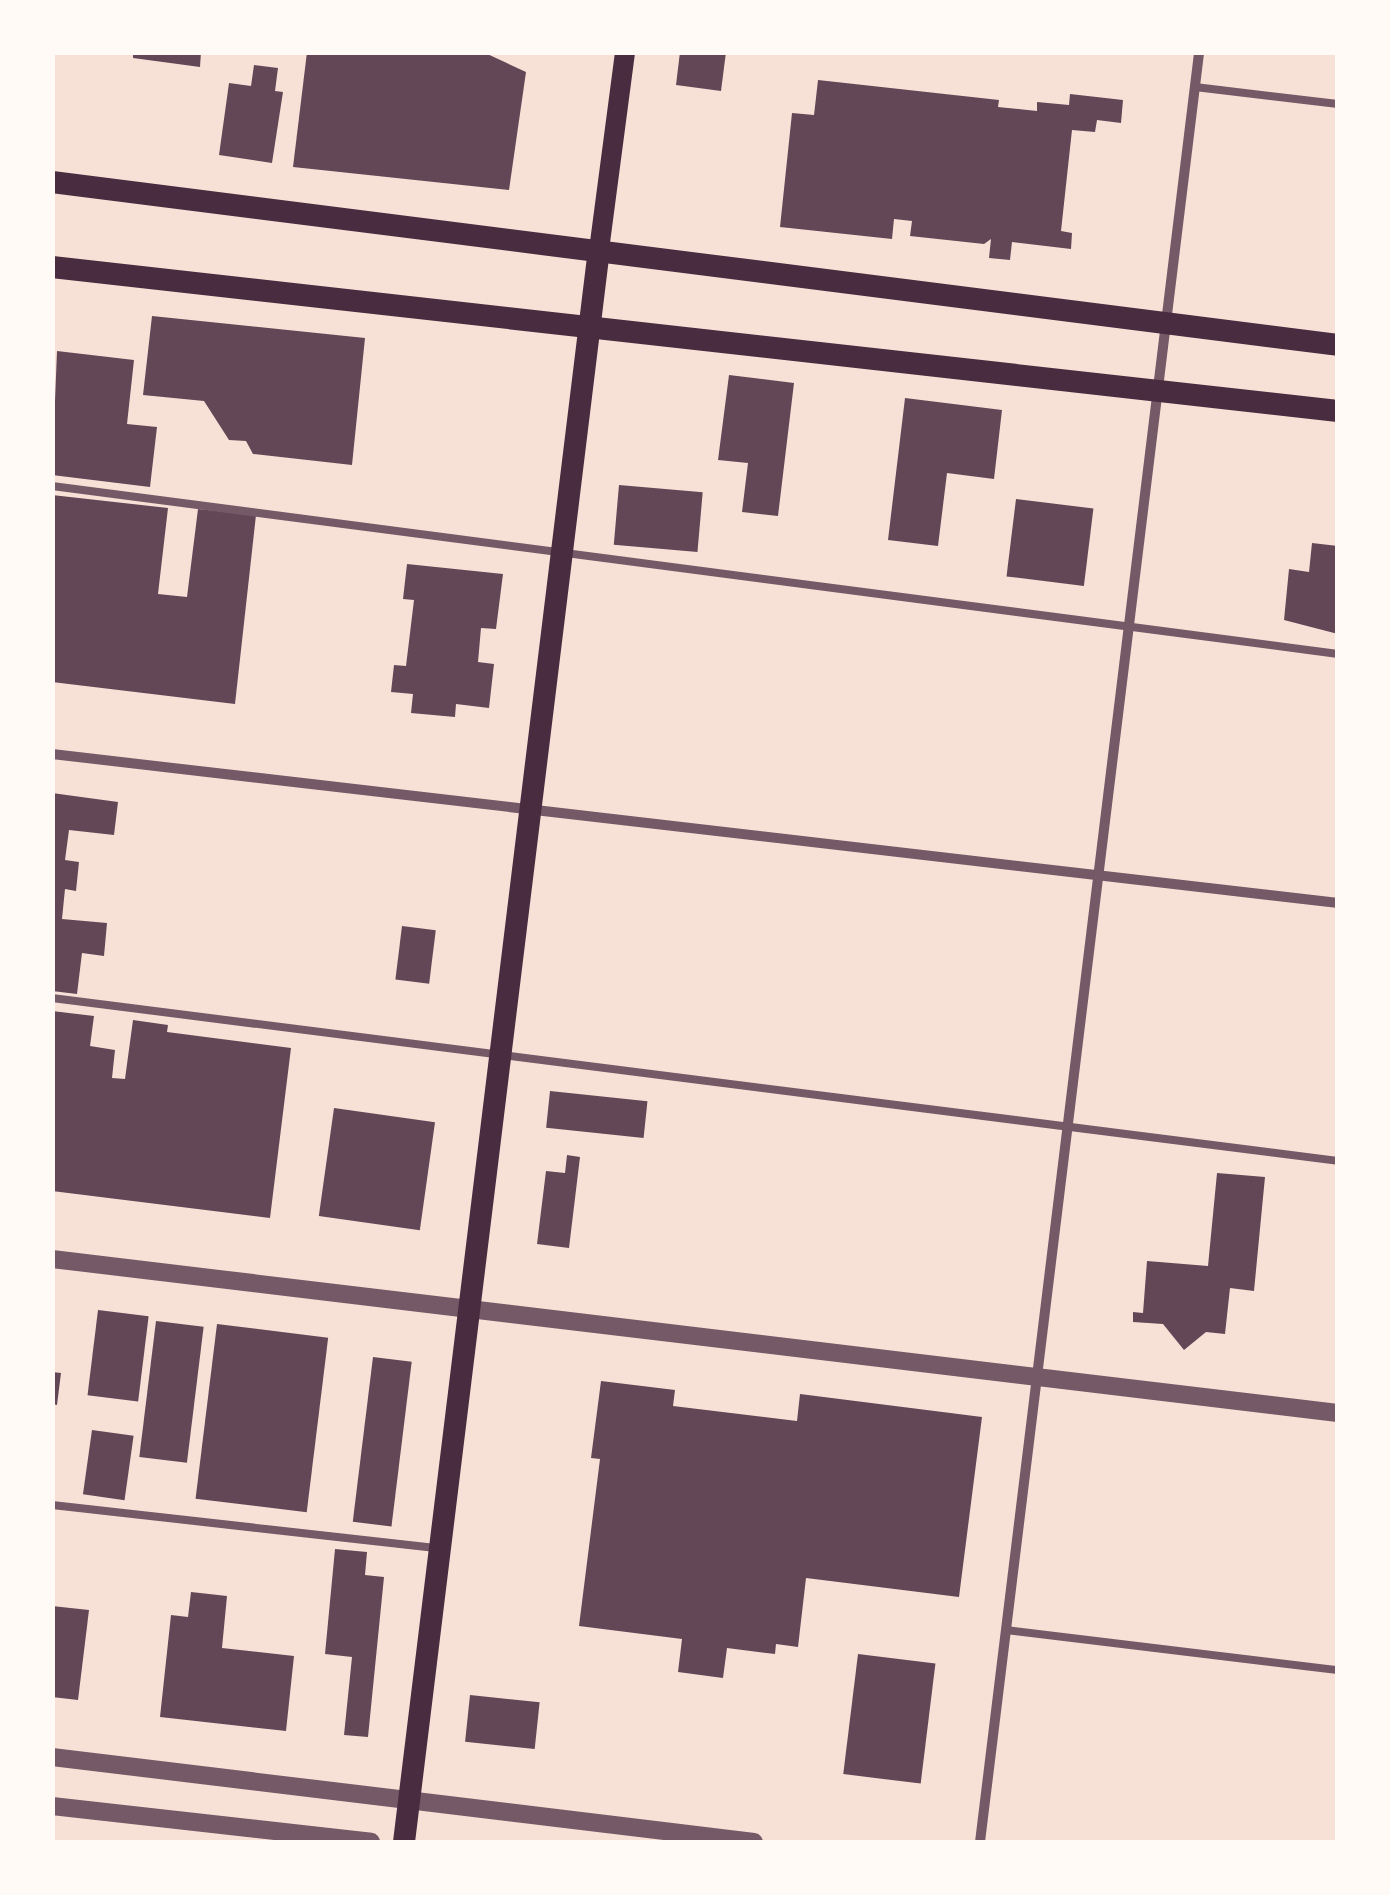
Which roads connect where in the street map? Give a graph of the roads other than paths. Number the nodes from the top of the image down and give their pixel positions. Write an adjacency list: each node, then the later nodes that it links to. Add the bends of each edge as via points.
1 (624, 52): 6 (main road)
2 (1200, 52): 3 (street)
3 (1195, 87): 4 (lane); 8 (street)
4 (1338, 104)
5 (52, 182): 6 (highway)
6 (598, 250): 8 (highway); 9 (highway)
7 (52, 266): 9 (highway)
8 (1164, 324): 10 (highway); 11 (street)
9 (589, 325): 11 (highway); 14 (highway)
10 (1338, 345)
11 (1156, 395): 12 (highway); 15 (street)
12 (1338, 411)
13 (52, 486): 14 (lane)
14 (562, 550): 15 (lane); 18 (highway)
15 (1128, 623): 16 (lane); 19 (street)
16 (1338, 654)
17 (52, 754): 18 (street)
18 (531, 806): 19 (street); 22 (highway)
19 (1098, 874): 20 (street); 23 (street)
20 (1338, 904)
21 (52, 998): 22 (lane)
22 (500, 1056): 23 (lane); 26 (highway)
23 (1066, 1127): 24 (lane); 27 (street)
24 (1338, 1161)
25 (52, 1259): 26 (street)
26 (469, 1309): 27 (street); 30 (highway)
27 (1036, 1376): 28 (street); 31 (street)
28 (1338, 1414)
29 (52, 1505): 30 (lane)
30 (440, 1549): 34 (highway)
31 (1006, 1630): 32 (lane); 39 (street)
32 (1338, 1670)
33 (52, 1757): 34 (street)
34 (409, 1800): 37 (highway); 38 (street)
35 (52, 1806): 36 (street)
36 (371, 1842)
37 (404, 1842)
38 (754, 1842)
39 (980, 1842)

